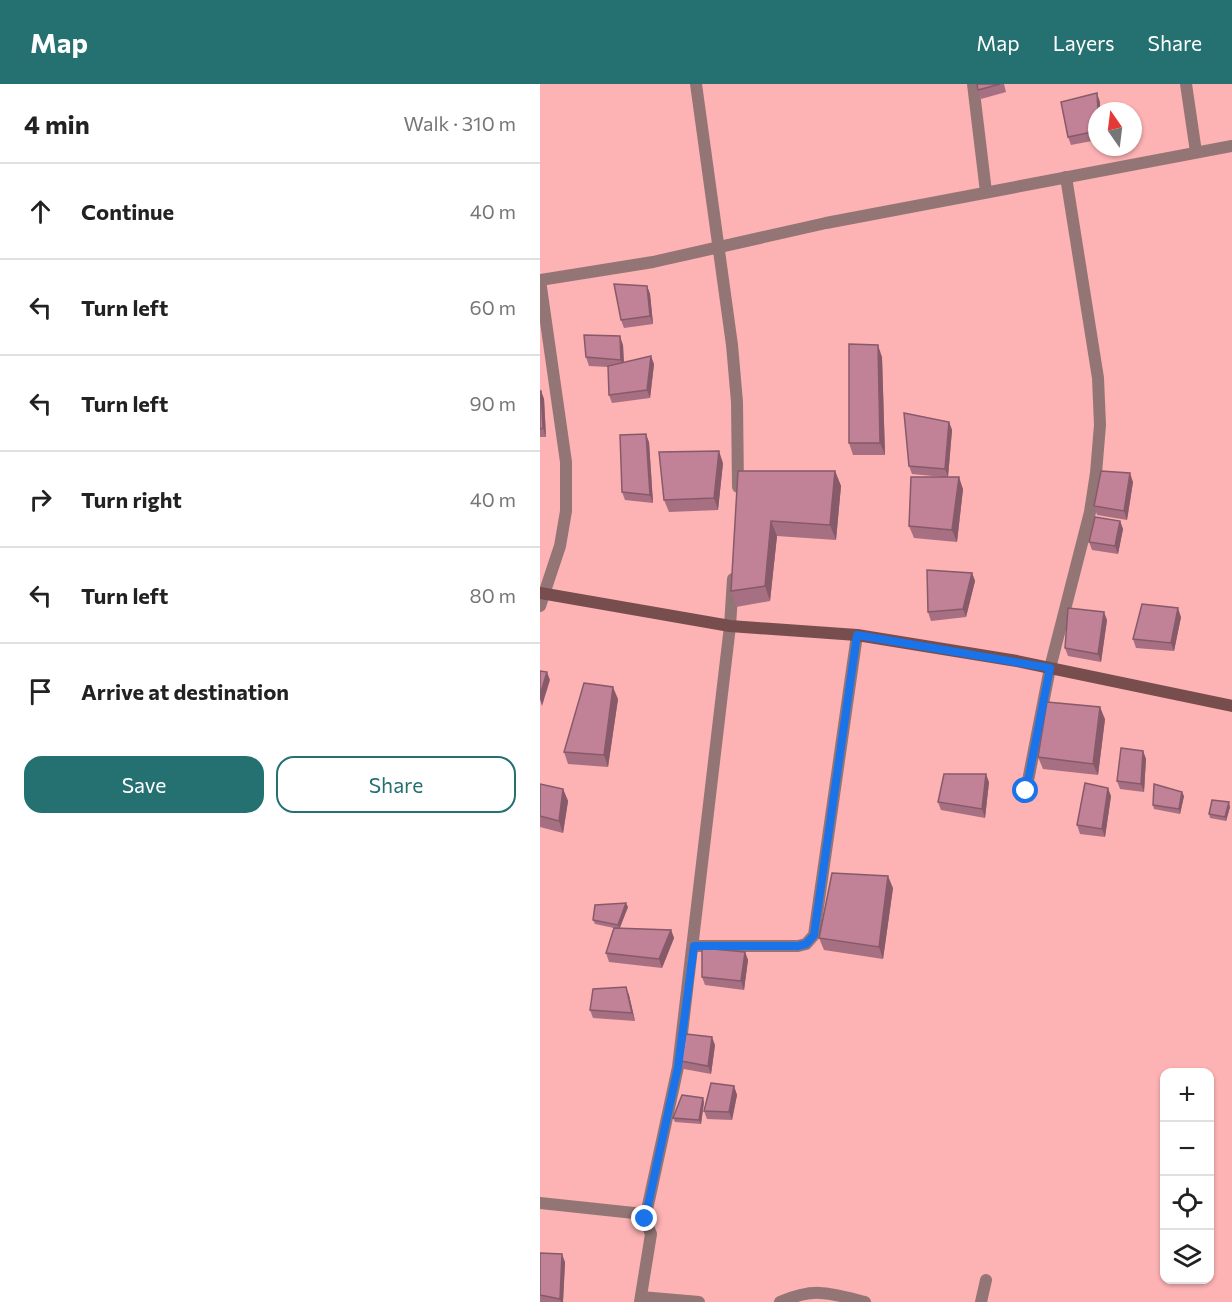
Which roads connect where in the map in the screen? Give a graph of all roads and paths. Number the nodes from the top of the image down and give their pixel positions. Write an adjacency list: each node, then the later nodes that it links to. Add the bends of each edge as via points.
1 (696, 84): 8 (street)
2 (973, 84): 7 (street)
3 (1186, 84): 5 (street)
4 (1232, 146): 5 (street)
5 (1196, 152): 6 (street)
6 (1066, 177): 7 (street); 15 (street, via 1098,378 1100,424 1090,512)
7 (986, 192): 8 (street)
8 (719, 247): 9 (street); 10 (street, via 738,402)
9 (540, 280): 12 (street, via 566,462 566,511 560,546)
10 (738, 495)
11 (734, 567): 13 (street)
12 (542, 598): 13 (street)
13 (730, 626): 14 (street); 18 (street)
14 (857, 635): 15 (street); 18 (street, via 814,935 798,946)
15 (1050, 668): 16 (street); 17 (street)
16 (1232, 706)
17 (1026, 791)
18 (694, 946): 20 (street, via 678,1067)
19 (540, 1203): 20 (street, via 634,1214)
20 (645, 1219): 22 (street, via 651,1234)
21 (986, 1280): 26 (street)
22 (640, 1299): 23 (street)
23 (699, 1302)
24 (780, 1302): 25 (street, via 823,1291)
25 (866, 1302)
26 (981, 1302)

